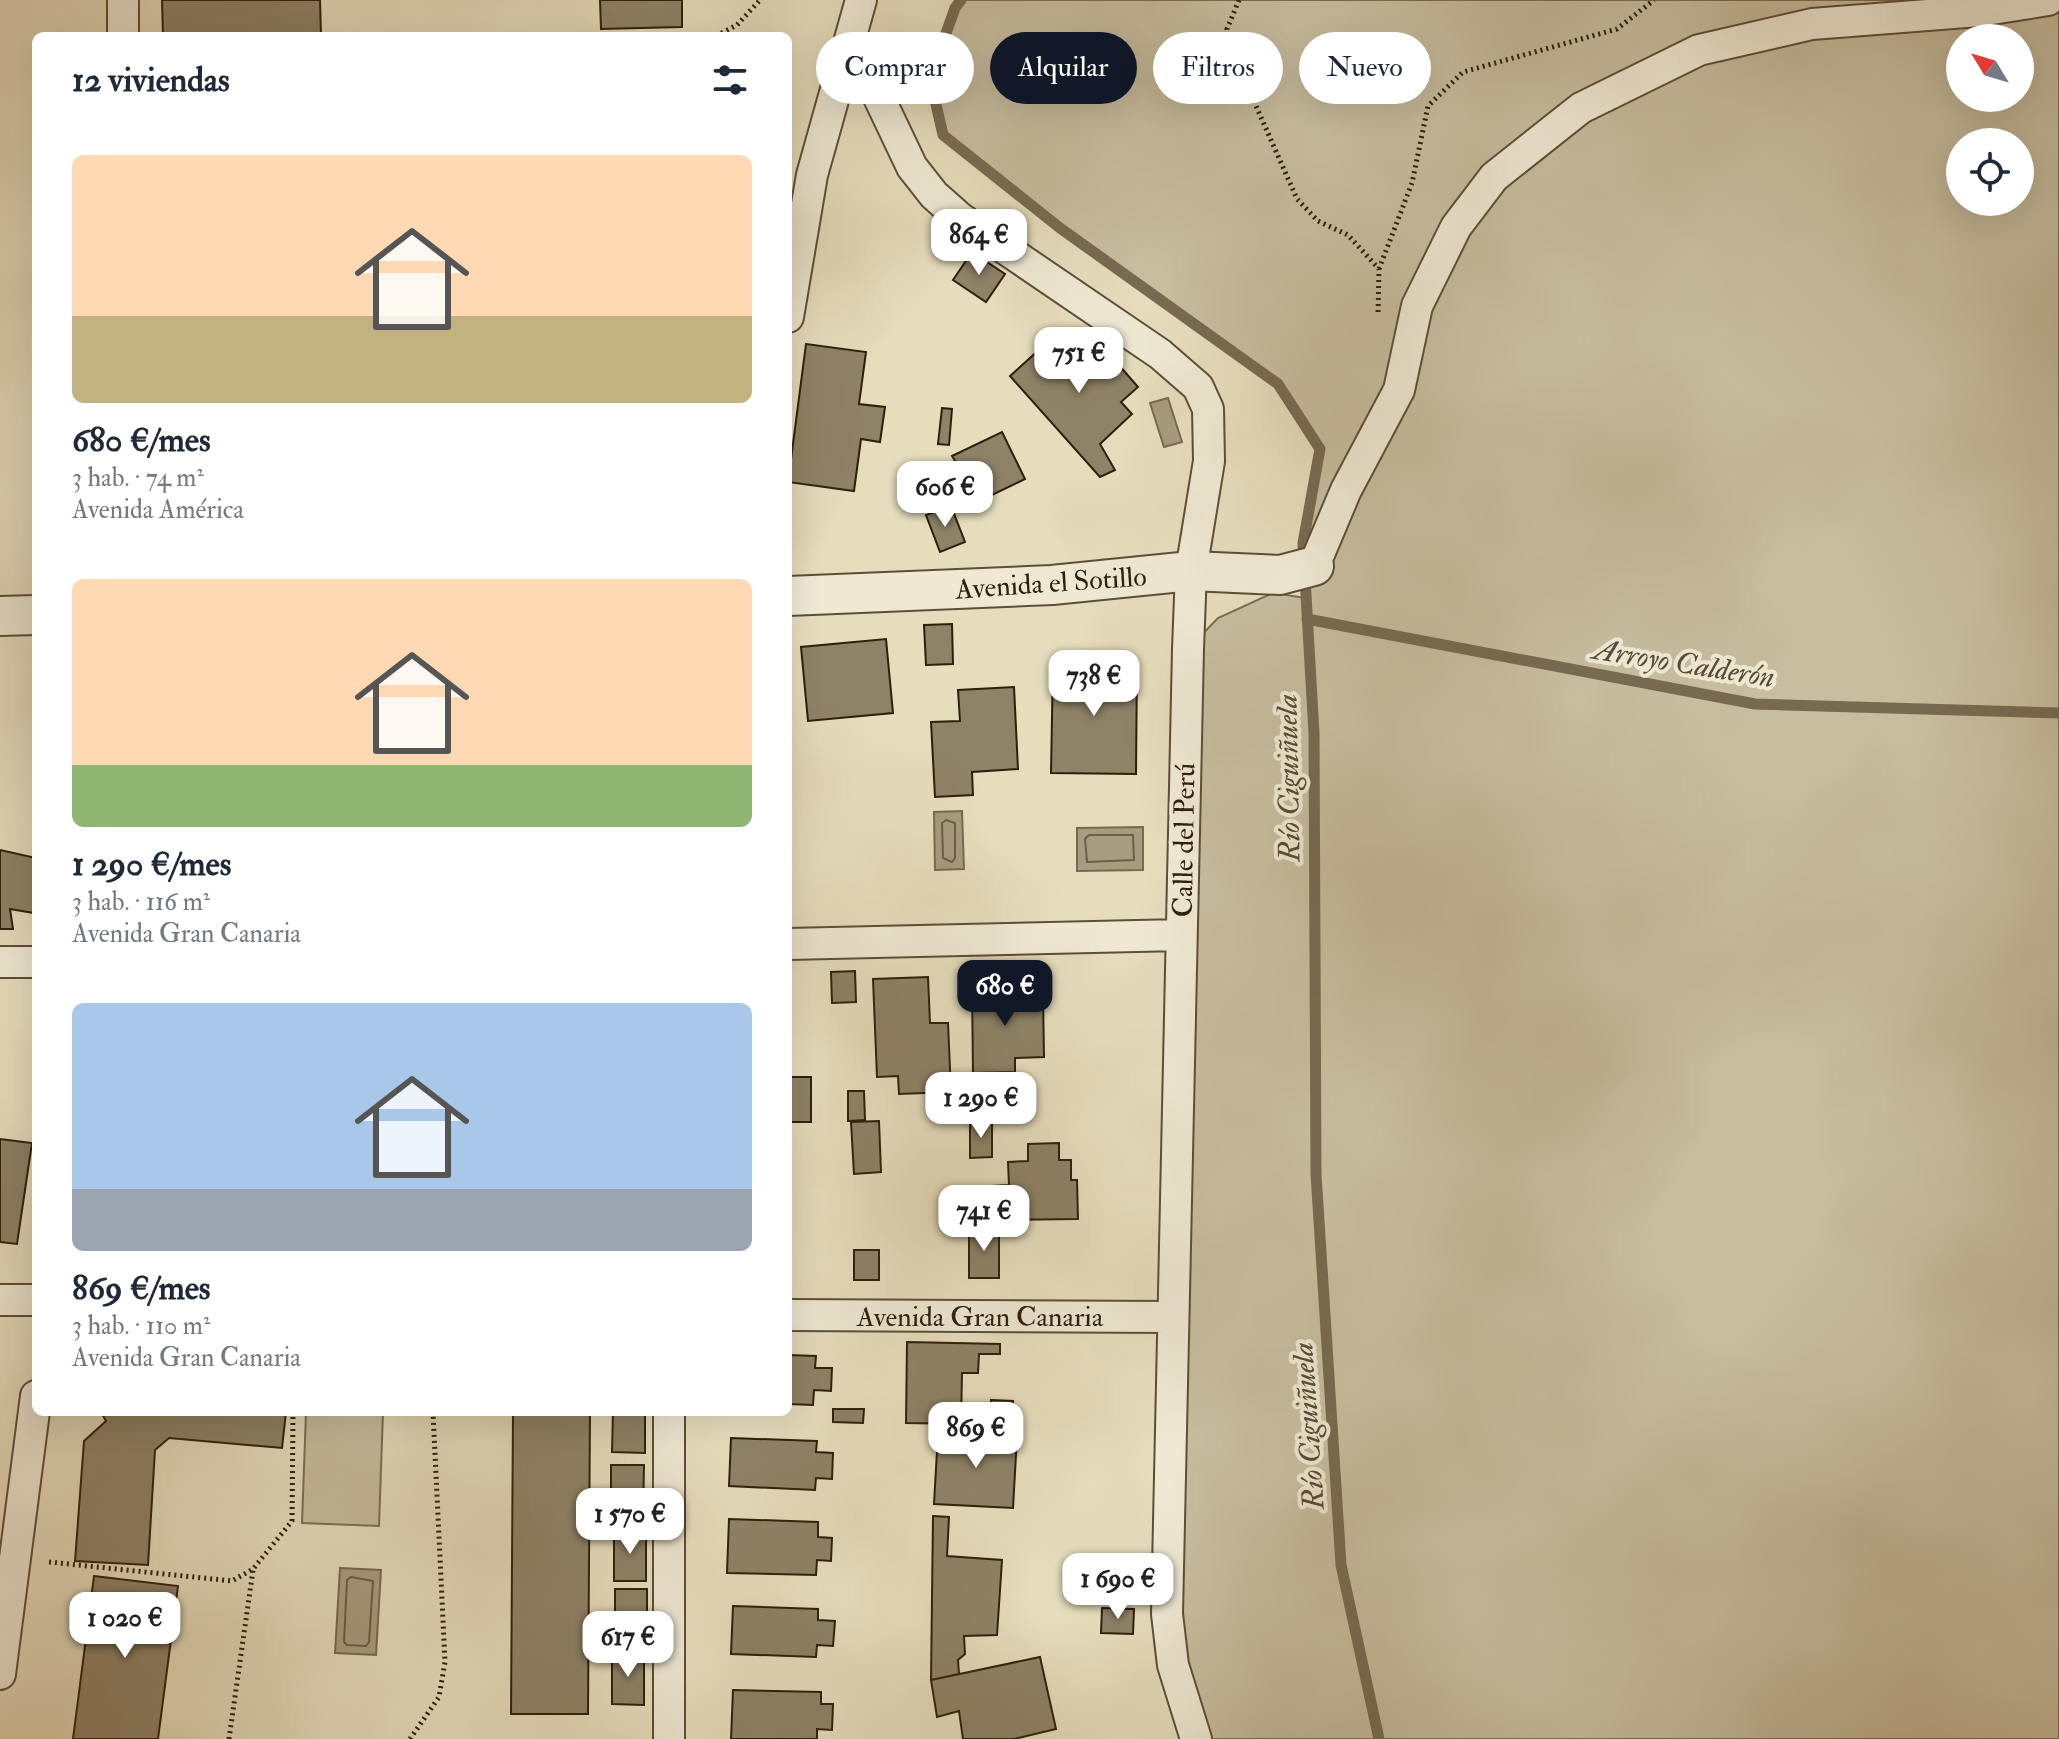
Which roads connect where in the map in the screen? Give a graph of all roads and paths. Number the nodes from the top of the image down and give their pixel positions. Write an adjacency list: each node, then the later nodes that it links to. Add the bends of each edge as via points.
1 (123, 0): 7 (street)
2 (760, 0): 8 (path)
3 (861, 0): 9 (street)
4 (1239, 0): 12 (path, via 1227,29 1297,199 1318,221 1348,235)
5 (1654, 0): 12 (path, via 1617,29 1463,72 1428,106 1412,183)
6 (2048, 0): 16 (street, via 1812,24 1699,50 1581,108 1494,177 1456,227 1417,306 1399,390)
7 (123, 32)
8 (724, 32)
9 (852, 32)
10 (832, 104): 13 (street, via 812,175)
11 (882, 104): 15 (street, Calle del Perú, via 912,167 934,195 1160,354 1198,387 1208,409 1209,461)
12 (1379, 269): 14 (path)
13 (792, 293)
14 (1378, 317)
15 (1191, 571): 16 (street, Avenida el Sotillo); 17 (street, Avenida el Sotillo, via 1052,585); 20 (street, Calle del Perú)
16 (1297, 571)
17 (792, 596)
18 (32, 615): 19 (street)
19 (0, 616)
20 (1181, 935): 21 (street); 27 (street, Calle del Perú)
21 (792, 944)
22 (0, 962): 23 (street)
23 (32, 962)
24 (0, 1300): 25 (street)
25 (32, 1300)
26 (792, 1315): 27 (street, Avenida Gran Canaria)
27 (1171, 1317): 38 (street, Calle del Perú, via 1167,1614 1173,1665)
28 (34, 1416): 32 (street)
29 (293, 1416): 33 (path, via 292,1521)
30 (433, 1416): 36 (path, via 445,1662 439,1697)
31 (669, 1416): 37 (street)
32 (16, 1558): 33 (path, via 232,1581); 34 (street)
33 (253, 1569): 35 (path)
34 (0, 1674)
35 (229, 1739)
36 (410, 1739)
37 (669, 1739)
38 (1196, 1739)

